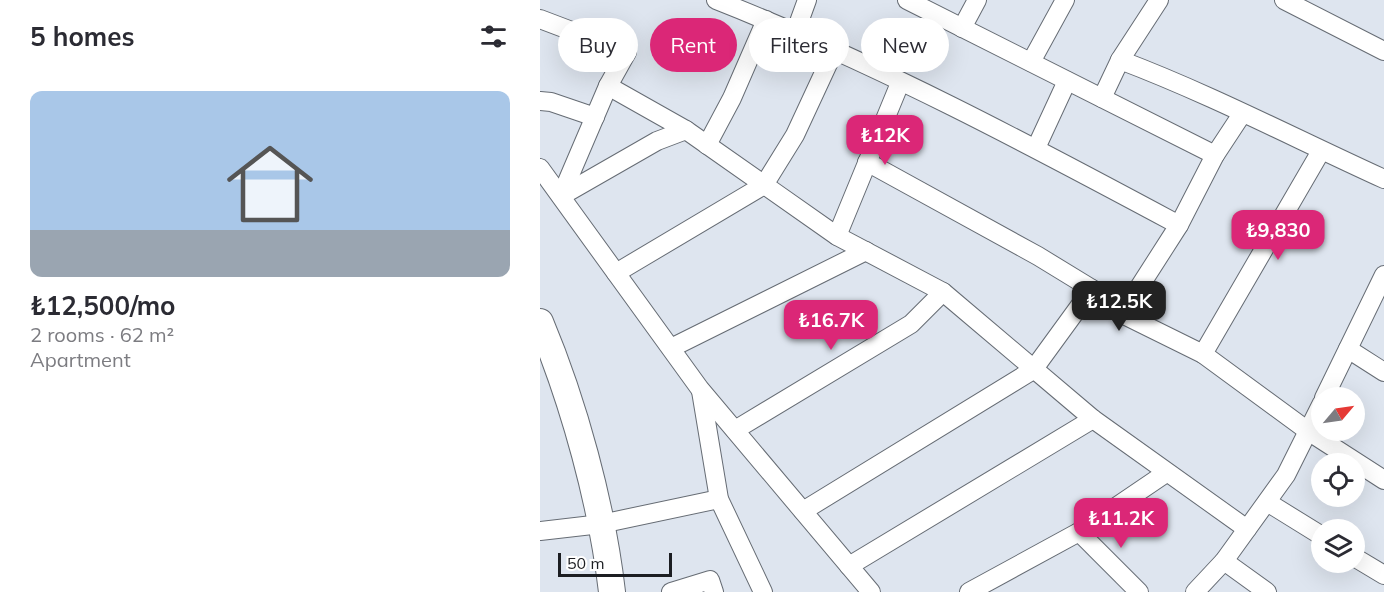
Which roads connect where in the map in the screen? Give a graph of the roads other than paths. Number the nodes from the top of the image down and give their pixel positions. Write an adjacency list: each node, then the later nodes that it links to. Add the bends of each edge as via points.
1 (716, 0): 8 (street)
2 (807, 0): 9 (street)
3 (907, 0): 11 (street)
4 (977, 0): 11 (street)
5 (1065, 0): 16 (street)
6 (1159, 0): 15 (street)
7 (1284, 0): 12 (street)
8 (761, 18)
9 (800, 18)
10 (540, 19): 20 (street, via 627,52)
11 (962, 28): 16 (street)
12 (1384, 51)
13 (849, 58): 19 (street)
14 (749, 59): 26 (street)
15 (1120, 60): 21 (street); 23 (street, via 1189,86)
16 (1031, 62): 18 (street)
17 (824, 72): 33 (street, via 795,135)
18 (1067, 81): 21 (street); 27 (street)
19 (900, 83): 27 (street); 30 (street)
20 (608, 86): 24 (street); 25 (street)
21 (1102, 98): 29 (street)
22 (540, 101): 24 (street)
23 (1242, 114): 28 (street); 29 (street)
24 (595, 117): 34 (street)
25 (686, 130): 26 (street); 34 (street, via 657,141)
26 (707, 145): 33 (street)
27 (1036, 148): 35 (street)
28 (1321, 151): 32 (street); 46 (street)
29 (1215, 156): 35 (street)
30 (867, 162): 36 (street); 40 (street)
31 (540, 168): 34 (street)
32 (1384, 179)
33 (764, 185): 36 (street); 38 (street)
34 (561, 196): 38 (street)
35 (1179, 225): 42 (street)
36 (837, 236): 37 (street)
37 (866, 251): 41 (street); 44 (street)
38 (616, 273): 44 (street)
39 (1384, 275): 45 (street)
40 (1092, 289): 42 (street); 47 (street)
41 (943, 292): 47 (street); 53 (street, via 911,324)
42 (1122, 314): 46 (street)
43 (541, 327): 60 (main road, via 573,421)
44 (671, 348): 50 (street)
45 (1348, 349): 48 (street); 49 (street)
46 (1203, 354): 54 (street)
47 (1033, 370): 51 (street); 59 (street)
48 (1384, 372)
49 (1329, 387)
50 (700, 389): 53 (street); 57 (street)
51 (1093, 419): 55 (street); 67 (street)
52 (1311, 425): 54 (street)
53 (735, 430): 59 (street)
54 (1308, 431): 56 (street); 58 (street)
55 (1166, 473): 62 (street); 64 (street)
56 (1384, 480)
57 (719, 499): 60 (street); 73 (street)
58 (1267, 502): 61 (street); 62 (street)
59 (803, 511): 67 (street)
60 (601, 524): 63 (street); 70 (main road)
61 (1311, 529)
62 (1247, 530): 65 (street)
63 (540, 531)
64 (1079, 532): 69 (street); 75 (street)
65 (1224, 561): 76 (street); 77 (street)
66 (1365, 564): 68 (street)
67 (849, 566): 74 (street)
68 (1384, 575)
69 (981, 589)
70 (612, 592)
71 (671, 592): 72 (street, via 710,580)
72 (714, 592)
73 (763, 592)
74 (871, 592)
75 (1139, 592)
76 (1195, 592)
77 (1267, 592)

